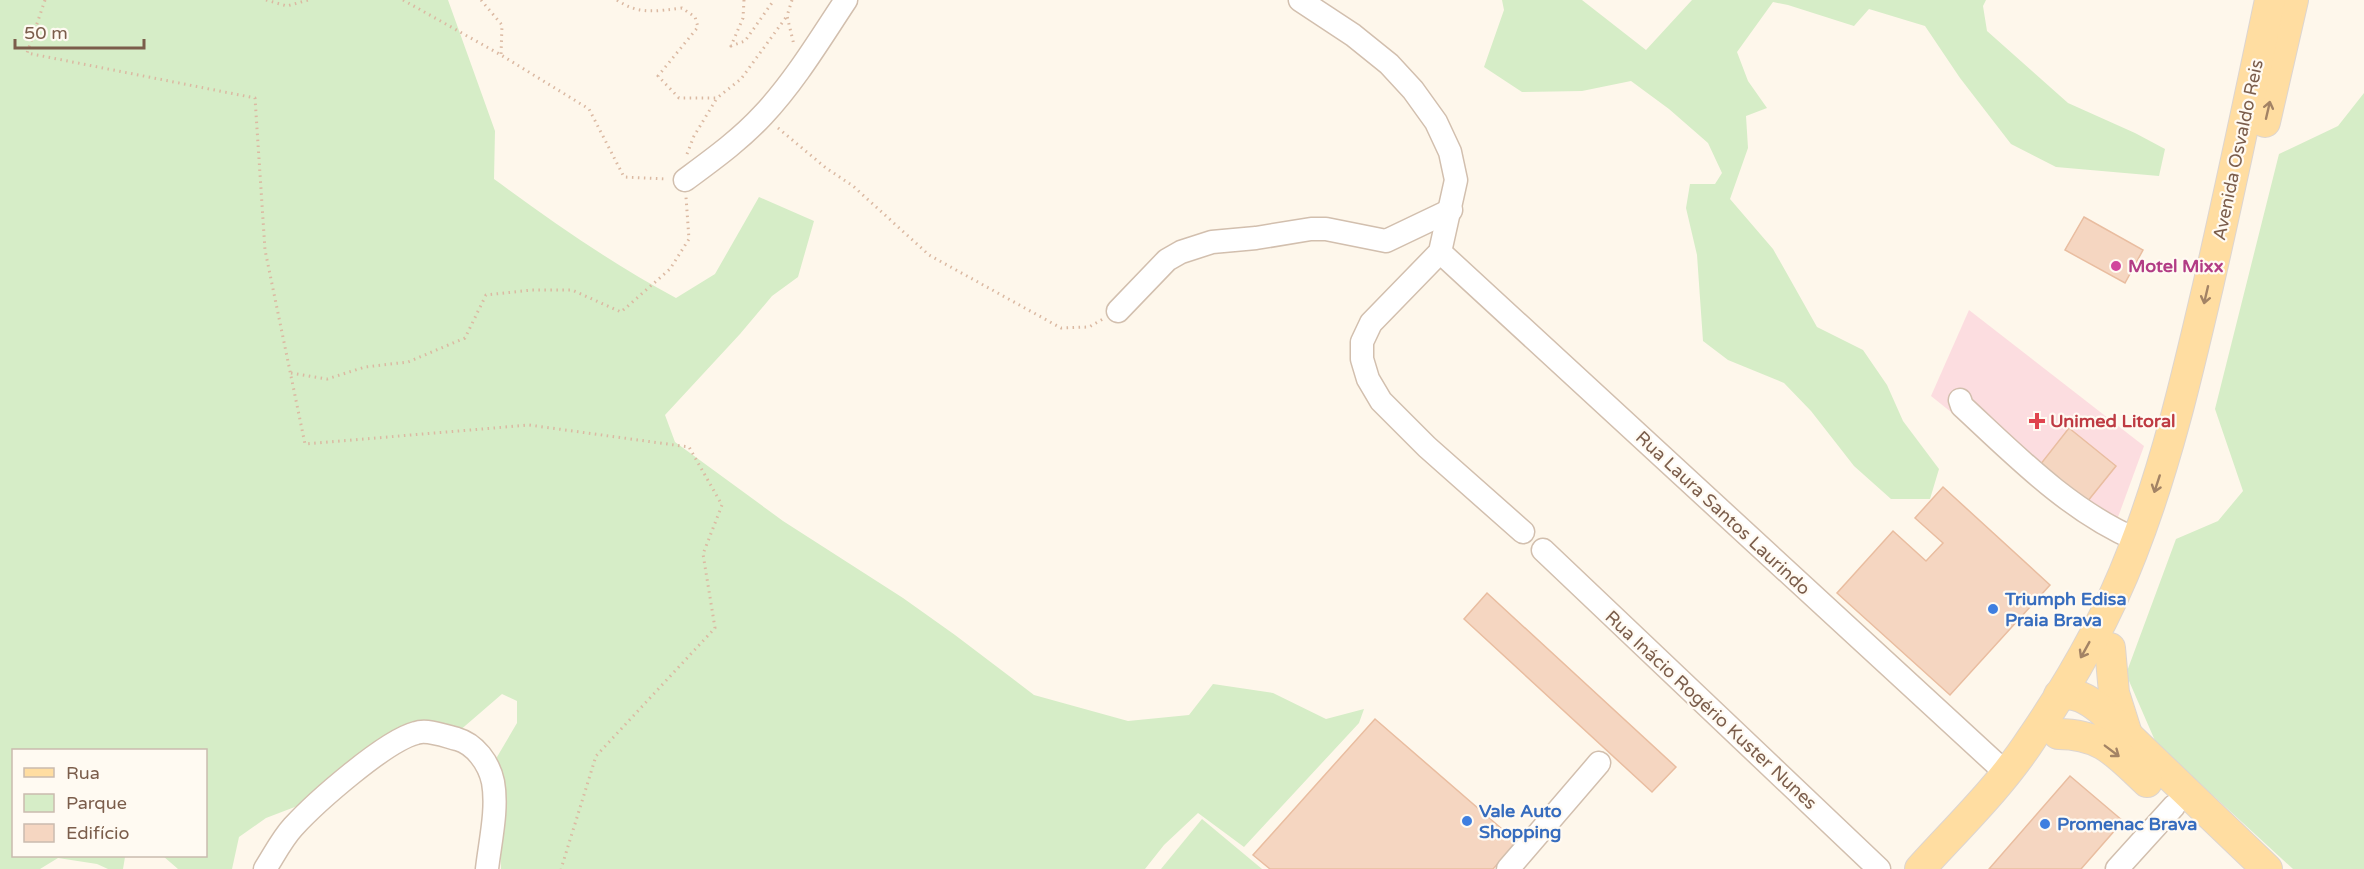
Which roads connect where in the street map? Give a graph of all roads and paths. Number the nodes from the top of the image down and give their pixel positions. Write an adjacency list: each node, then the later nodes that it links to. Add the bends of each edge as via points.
1 (45, 0): 23 (path, via 27,53 255,98 266,250)
2 (266, 0): 3 (path, via 287,6)
3 (308, 0)
4 (403, 0): 15 (path)
5 (482, 0): 15 (path, via 502,25)
6 (617, 0): 17 (path, via 630,9 682,8 695,17 698,27 658,76 679,98)
7 (744, 0): 8 (path, via 743,18 731,46 745,41)
8 (774, 0)
9 (792, 0): 14 (path)
10 (846, 0): 16 (street)
11 (1300, 0): 20 (street, via 1329,17 1389,64 1436,122 1450,152 1455,180)
12 (2270, 0): 26 (main road, Avenida Osvaldo Reis, one-way to 26, via 2176,424)
13 (2293, 0): 28 (main road, Avenida Osvaldo Reis, one-way to 13, via 2159,538 2194,432)
14 (787, 16): 16 (path); 17 (path, via 741,78)
15 (501, 55): 19 (path, via 589,109 624,177)
16 (799, 69): 18 (street)
17 (717, 98): 19 (path, via 682,164)
18 (763, 115): 19 (street); 22 (path, via 853,186 929,255 1061,328 1089,327)
19 (685, 180): 23 (path, via 690,239 670,269 621,312 572,290 486,295 465,338 408,362 365,366 327,379)
20 (1450, 210): 21 (street); 22 (street, via 1386,242 1311,229 1198,245 1167,260)
21 (1440, 252): 25 (street, via 1371,323 1362,342 1362,359 1381,401); 33 (street, Rua Laura Santos Laurindo)
22 (1118, 311)
23 (291, 374): 37 (path, via 305,444 529,425 689,447 722,505 703,554 715,628 597,756)
24 (1960, 400): 26 (street, via 2030,469 2094,518)
25 (1523, 532)
26 (2137, 540): 29 (main road, Avenida Osvaldo Reis, one-way to 29)
27 (1543, 550): 39 (street, Rua Inácio Rogério Kuster Nunes)
28 (2110, 648): 29 (main road, Avenida Osvaldo Reis); 31 (main road, via 2114,693)
29 (2070, 696): 30 (main road, Avenida Osvaldo Reis); 31 (main road); 33 (main road, Avenida Osvaldo Reis)
30 (2058, 734): 34 (main road, one-way to 34, via 2085,736 2101,743); 41 (main road, Avenida Osvaldo Reis, via 2008,798)
31 (2128, 734): 44 (main road)
32 (1599, 763): 38 (street)
33 (2006, 773): 40 (main road, Avenida Osvaldo Reis)
34 (2174, 806): 42 (street); 43 (main road)
35 (265, 869): 36 (street, via 292,828 338,786 380,753 417,732 465,741 478,751 486,766 493,781 494,801)
36 (488, 869)
37 (561, 869)
38 (1508, 869)
39 (1880, 869)
40 (1920, 869)
41 (1944, 869)
42 (2117, 869)
43 (2242, 869)
44 (2267, 869)

